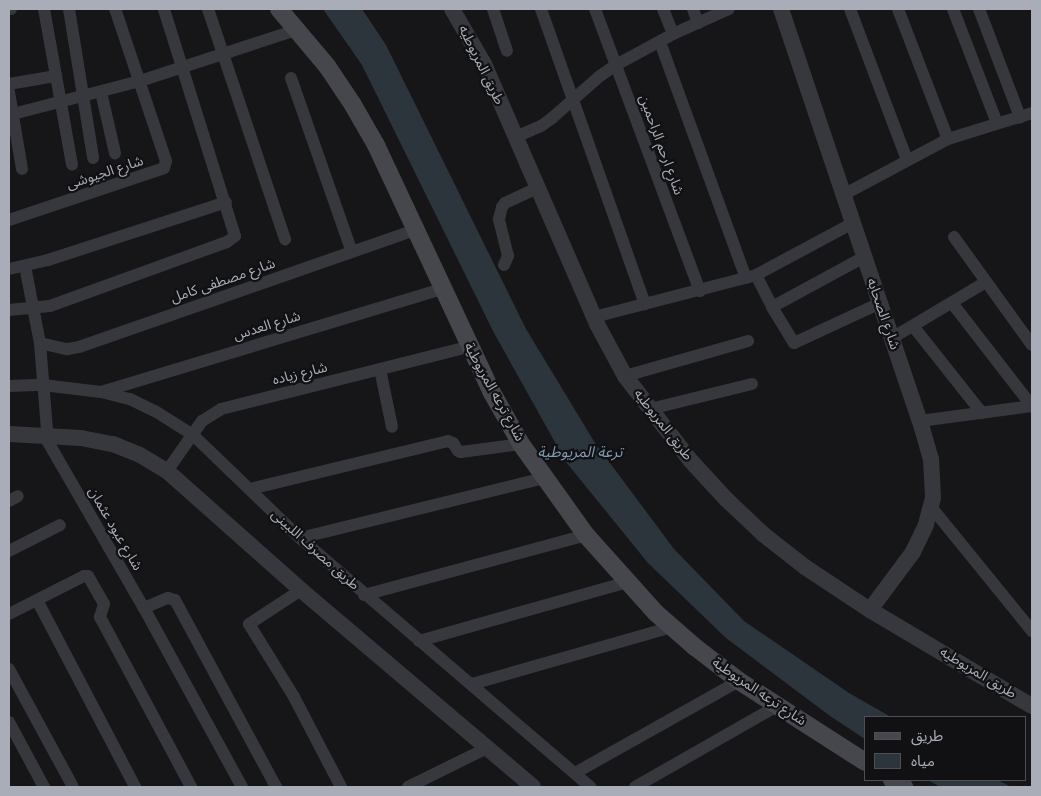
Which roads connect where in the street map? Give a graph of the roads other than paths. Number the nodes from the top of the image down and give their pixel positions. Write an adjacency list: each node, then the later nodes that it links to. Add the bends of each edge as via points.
1 (44, 9): 27 (street)
2 (69, 9): 33 (street)
3 (115, 9): 29 (street, شارع الجيوشى)
4 (164, 9): 26 (street)
5 (208, 9): 24 (street)
6 (280, 9): 20 (main road, شارع ترعه المريوطية)
7 (452, 9): 40 (street, طريق المريوطيه, via 484,64)
8 (493, 9): 23 (street)
9 (541, 9): 34 (street)
10 (594, 9): 25 (street, شارع ارحم الراحمين)
11 (663, 9): 21 (street)
12 (693, 9): 19 (street)
13 (729, 9): 19 (street)
14 (781, 9): 48 (street, شارع الصحابه)
15 (850, 9): 44 (street)
16 (898, 9): 41 (street)
17 (953, 9): 38 (street)
18 (979, 9): 37 (street)
19 (698, 23): 21 (street)
20 (299, 29): 24 (street); 52 (main road, شارع ترعه المريوطية, via 353,105 376,145)
21 (673, 34): 22 (street)
22 (660, 42): 25 (street); 60 (street)
23 (507, 51)
24 (224, 55): 26 (street); 54 (street)
25 (616, 65): 34 (street); 63 (street, شارع ارحم الراحمين)
26 (183, 68): 29 (street); 49 (street)
27 (56, 76): 30 (street); 35 (street)
28 (291, 78): 55 (street)
29 (140, 81): 32 (street); 50 (street, شارع الجيوشى, via 166,161 164,168)
30 (9, 84)
31 (9, 92): 36 (street)
32 (101, 92): 33 (street); 42 (street)
33 (83, 97): 35 (street); 43 (street)
34 (574, 100): 40 (street, via 541,126); 66 (street)
35 (61, 102): 36 (street); 45 (street)
36 (13, 114): 39 (street)
37 (1026, 115): 38 (street)
38 (997, 124): 41 (street)
39 (12, 130): 46 (street)
40 (516, 137): 47 (street, طريق المريوطيه)
41 (948, 140): 44 (street)
42 (115, 153)
43 (92, 158)
44 (907, 160): 48 (street)
45 (72, 164)
46 (22, 169)
47 (537, 188): 57 (street, via 504,203 502,207 500,219 508,256); 70 (street, طريق المريوطيه)
48 (843, 195): 51 (street, شارع الصحابه)
49 (226, 202): 58 (street); 68 (street, via 235,236 227,242 57,303)
50 (9, 220)
51 (853, 223): 56 (street, شارع الصحابه); 60 (street)
52 (415, 230): 55 (street, شارع مصطفى كامل); 62 (main road, شارع ترعه المريوطية)
53 (954, 237): 61 (street)
54 (285, 239)
55 (352, 252): 74 (street, شارع مصطفى كامل, via 79,347 67,349)
56 (864, 257): 64 (street, شارع الصحابه); 67 (street)
57 (504, 265)
58 (25, 266): 59 (street); 68 (street, شارع عبود عثمان)
59 (9, 268)
60 (751, 277): 63 (street); 67 (street)
61 (986, 282): 65 (street); 75 (street)
62 (442, 289): 76 (main road, شارع ترعه المريوطية); 82 (street, شارع العدس)
63 (700, 291): 66 (street)
64 (880, 303): 67 (street, via 794,343); 72 (street, شارع الصحابه)
65 (952, 303): 71 (street); 83 (street)
66 (645, 304): 70 (street)
67 (772, 307)
68 (34, 308): 69 (street); 74 (street, شارع عبود عثمان)
69 (9, 310)
70 (594, 317): 78 (street, طريق المريوطيه)
71 (913, 326): 72 (street); 85 (street)
72 (892, 338): 86 (street, شارع الصحابه)
73 (748, 341): 78 (street)
74 (40, 343): 80 (street, شارع عبود عثمان)
75 (1032, 345)
76 (468, 347): 77 (street, شارع زياده); 91 (main road, شارع ترعه المريوطية)
77 (380, 369): 87 (street); 89 (street, شارع زياده, via 221,409 202,421)
78 (625, 376): 84 (street, طريق المريوطيه)
79 (752, 384): 84 (street)
80 (43, 385): 81 (street, طريق مصرف اللبينى); 82 (street, طريق مصرف اللبينى); 90 (street, شارع عبود عثمان)
81 (9, 386)
82 (101, 392): 89 (street, طريق مصرف اللبينى, via 155,411)
83 (1032, 406): 85 (street)
84 (650, 409): 105 (street, طريق المريوطيه, via 691,461 763,534 805,567)
85 (982, 413): 86 (street)
86 (920, 421): 95 (street, شارع الصحابه, via 933,472)
87 (392, 427)
88 (9, 434): 90 (street)
89 (192, 434): 92 (street, شارع زياده); 94 (street, طريق مصرف اللبينى)
90 (46, 436): 92 (street, via 113,444); 104 (street, شارع عبود عثمان)
91 (522, 444): 93 (main road, شارع ترعه المريوطية); 94 (street, via 458,452 448,441)
92 (167, 471): 101 (street)
93 (545, 478): 97 (main road, شارع ترعه المريوطية); 98 (street)
94 (250, 489): 98 (street, طريق مصرف اللبينى)
95 (932, 508): 105 (street, شارع الصحابه, via 913,552); 108 (street)
96 (60, 525): 99 (street)
97 (586, 535): 100 (main road, شارع ترعه المريوطية); 102 (street)
98 (300, 538): 102 (street, طريق مصرف اللبينى)
99 (9, 551)
100 (628, 582): 107 (main road, شارع ترعه المريوطية); 109 (street)
101 (301, 590): 116 (street); 125 (street, via 249,624 294,697)
102 (364, 595): 109 (street, طريق مصرف اللبينى)
103 (37, 600): 106 (street); 121 (street); 122 (street, via 88,576 104,604 100,617)
104 (144, 608): 123 (street, شارع عبود عثمان); 124 (street, via 168,598 175,600)
105 (870, 610): 114 (street, طريق المريوطيه)
106 (9, 614)
107 (672, 627): 111 (main road, شارع ترعه المريوطية); 112 (street)
108 (1032, 631)
109 (419, 641): 112 (street, طريق مصرف اللبينى)
110 (9, 669): 120 (street)
111 (739, 681): 113 (main road, شارع ترعه المريوطية); 118 (street)
112 (472, 684): 118 (street, طريق مصرف اللبينى)
113 (777, 706): 117 (main road, شارع ترعه المريوطية); 129 (street)
114 (1032, 706)
115 (9, 722): 119 (street)
116 (487, 748): 126 (street); 127 (street)
117 (864, 761)
118 (575, 773): 128 (street, طريق مصرف اللبينى)
119 (44, 787)
120 (72, 787)
121 (135, 787)
122 (191, 787)
123 (242, 787)
124 (276, 787)
125 (341, 787)
126 (408, 787)
127 (533, 787)
128 (591, 787)
129 (635, 787)

